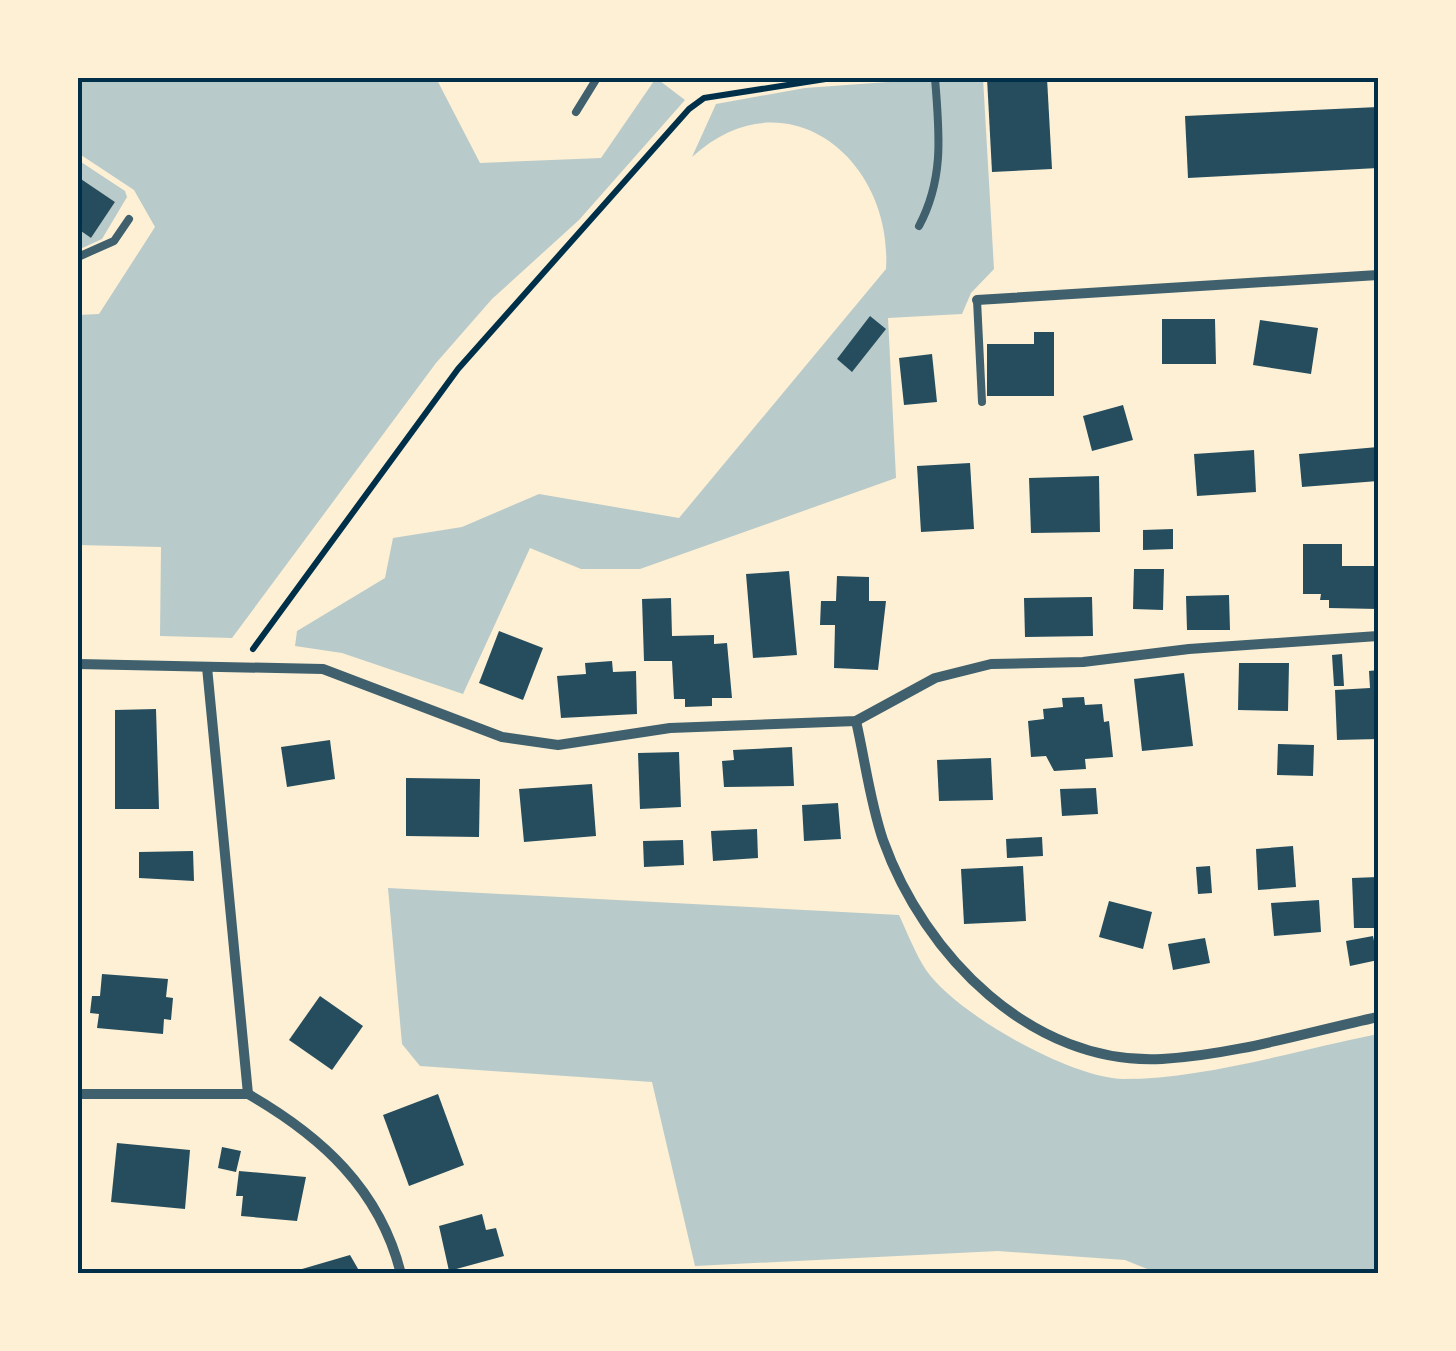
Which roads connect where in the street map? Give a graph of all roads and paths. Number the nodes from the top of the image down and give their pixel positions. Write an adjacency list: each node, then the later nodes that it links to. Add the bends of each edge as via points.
1 (598, 78): 4 (lane)
2 (832, 78): 13 (path, via 704,98 689,109 458,369 254,646)
3 (935, 78): 6 (lane, via 940,164)
4 (576, 112)
5 (129, 219): 7 (lane, via 114,241)
6 (920, 226)
7 (78, 257)
8 (1378, 275): 9 (street)
9 (977, 300): 10 (lane)
10 (982, 402)
11 (1378, 636): 15 (street, via 991,664 936,678)
12 (78, 664): 14 (street)
13 (249, 666): 14 (street); 15 (street, via 323,669 502,737 543,744 670,728)
14 (207, 667): 18 (street)
15 (856, 722): 16 (street, via 882,838 922,921 978,986 1053,1038 1100,1054 1162,1059)
16 (1378, 1017)
17 (78, 1094): 18 (street)
18 (248, 1094): 19 (street, via 313,1136 358,1180)
19 (401, 1274)

